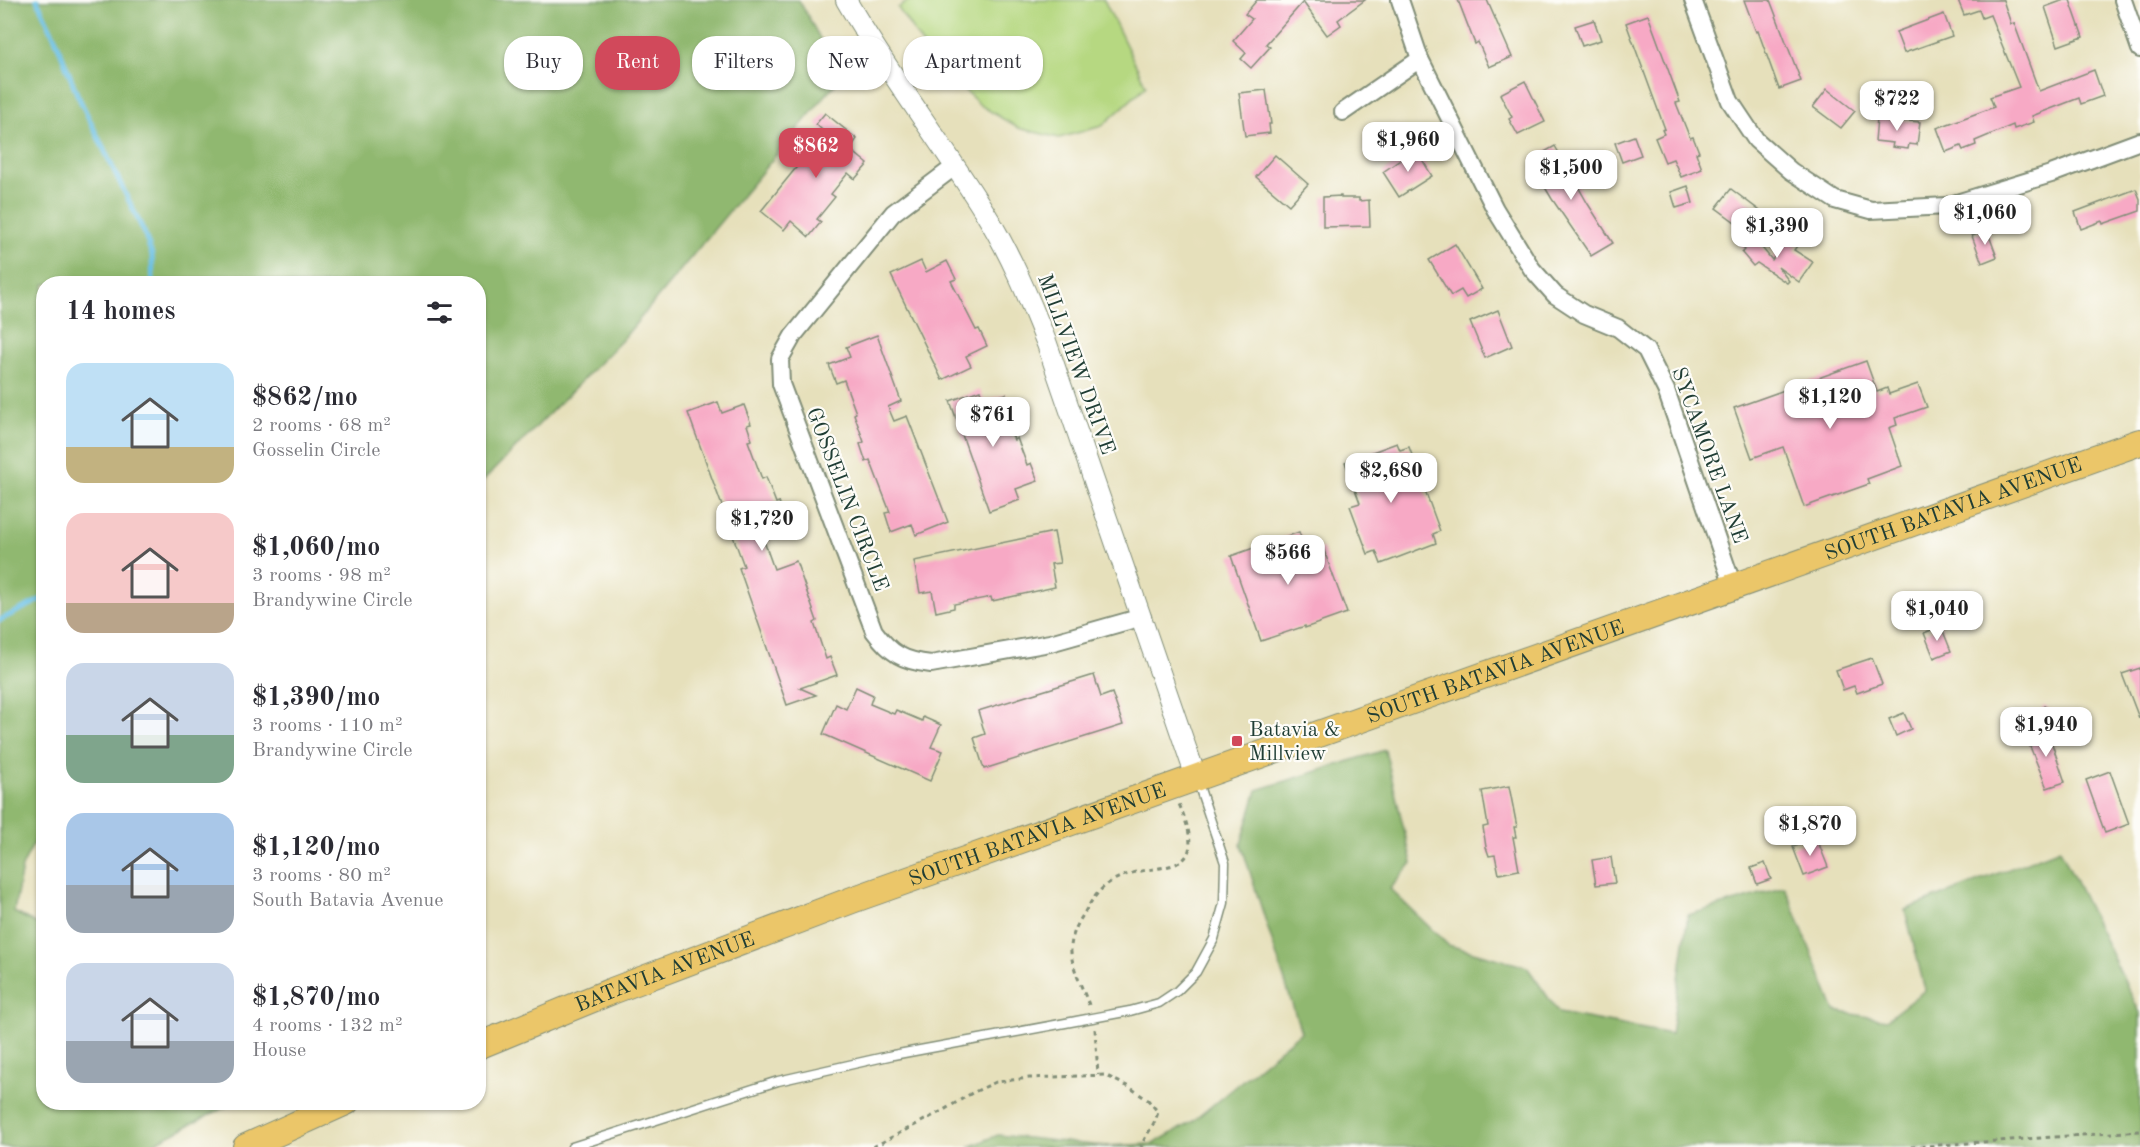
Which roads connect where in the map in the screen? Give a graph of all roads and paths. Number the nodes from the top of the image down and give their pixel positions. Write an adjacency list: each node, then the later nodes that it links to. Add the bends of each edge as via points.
1 (846, 0): 9 (street, MILLVIEW DRIVE)
2 (1400, 0): 6 (street, SYCAMORE LANE)
3 (1693, 0): 8 (street, via 1730,101 1756,140 1791,171 1835,200 1871,210 1947,206)
4 (2123, 0): 5 (street)
5 (2140, 49)
6 (1420, 59): 7 (street); 11 (street, SYCAMORE LANE, via 1495,209 1532,269 1555,295 1584,314 1618,328 1646,350 1666,390)
7 (1343, 112)
8 (2140, 141)
9 (954, 167): 12 (street, MILLVIEW DRIVE, via 984,211 1030,300); 12 (street, GOSSELIN CIRCLE, via 893,213 793,336 780,359 781,384 874,631 898,656 931,664 1050,643)
10 (2140, 442): 11 (main road, SOUTH BATAVIA AVENUE)
11 (1733, 586): 13 (main road, SOUTH BATAVIA AVENUE)
12 (1142, 617): 13 (street, MILLVIEW DRIVE)
13 (1196, 777): 14 (main road, SOUTH BATAVIA AVENUE); 16 (lane, via 1226,863 1224,903 1214,939 1196,972 1159,1003)
14 (1171, 786): 15 (main road, SOUTH BATAVIA AVENUE); 16 (path, via 1189,828 1186,856 1167,868 1132,873 1109,883 1075,928 1071,954)
15 (852, 900): 17 (main road, BATAVIA AVENUE)
16 (1094, 1018): 18 (path); 22 (lane, via 893,1055 778,1081)
17 (486, 1043)
18 (1098, 1075): 23 (path, via 996,1082); 24 (path, via 1129,1087 1158,1112)
19 (328, 1110): 21 (main road)
20 (2140, 1131): 25 (path)
21 (246, 1147)
22 (572, 1147)
23 (873, 1147)
24 (1141, 1147)
25 (1911, 1147)

